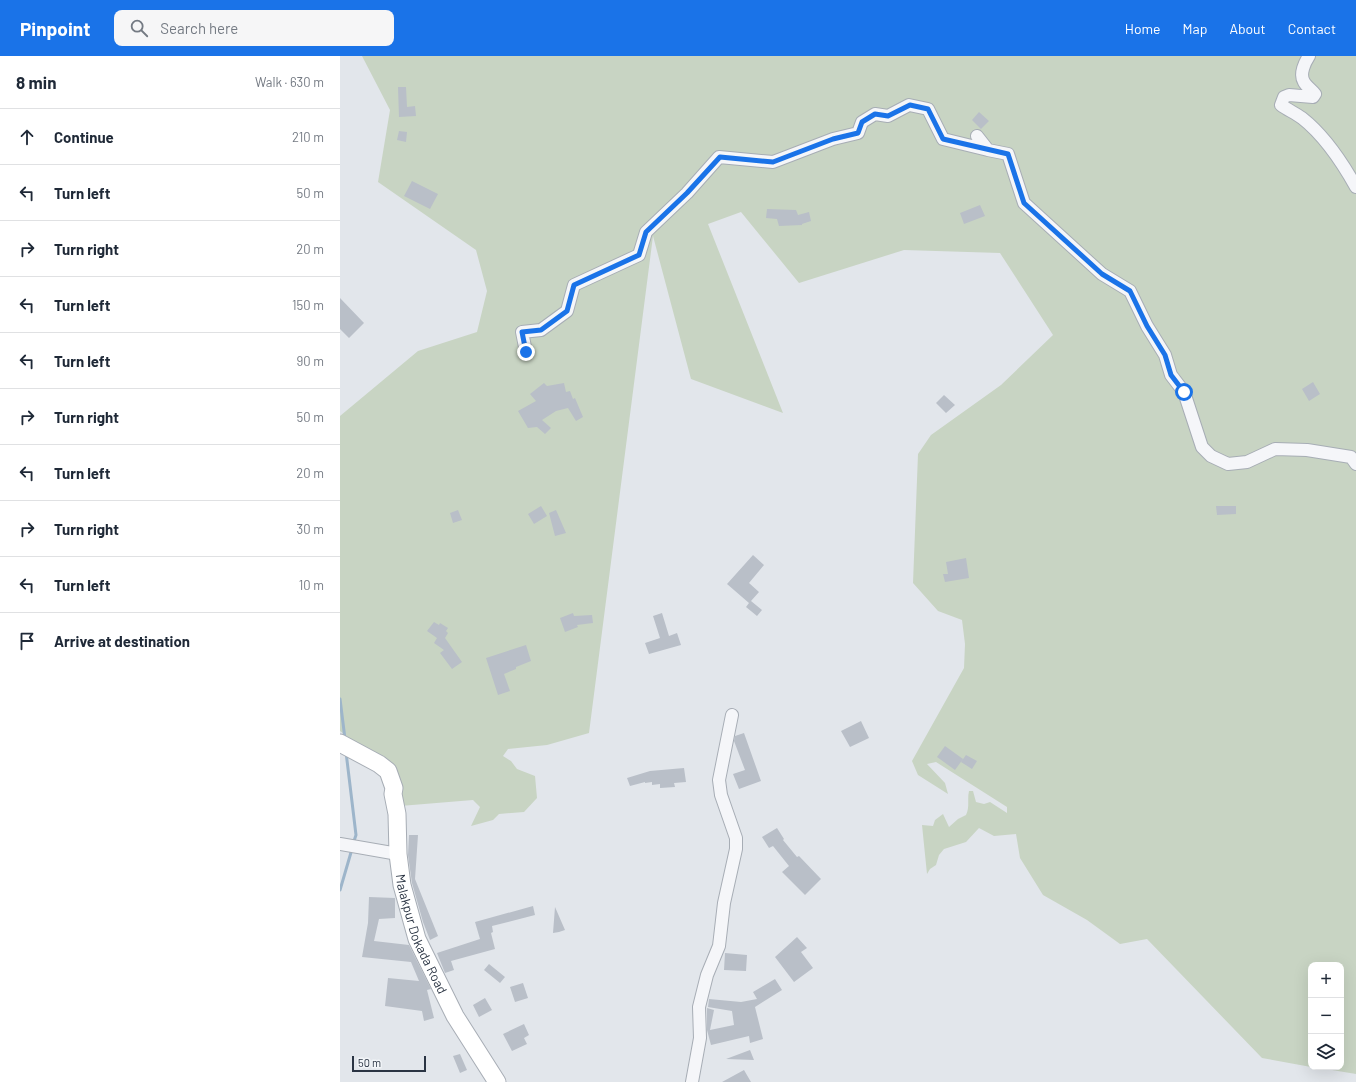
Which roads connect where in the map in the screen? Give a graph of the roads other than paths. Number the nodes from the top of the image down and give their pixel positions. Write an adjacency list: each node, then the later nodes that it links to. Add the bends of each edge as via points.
1 (1309, 56): 4 (street, via 1302,77 1315,94 1313,97 1284,97 1281,104 1302,118 1318,134 1343,164)
2 (978, 136): 3 (street)
3 (988, 150): 5 (street, via 943,139 928,109 910,105 888,116 875,114 862,122 858,133 833,139 773,162 720,157 646,232 639,255 574,285 567,311 541,330 522,332); 6 (street, via 1008,154 1024,203 1102,274 1130,291 1165,355 1171,375 1184,392 1202,446 1211,456 1228,464 1247,462 1275,449 1307,450 1351,457)
4 (1356, 187)
5 (526, 352)
6 (1356, 464)
7 (732, 715): 12 (street, via 719,780 721,795 736,838 736,849 724,903 719,946 707,975 699,1007 700,1038)
8 (340, 743): 10 (street, Malakpur Dokada Road, via 388,771 394,788)
9 (340, 844): 10 (street)
10 (398, 854): 11 (street, Malakpur Dokada Road, via 402,886 417,939 456,1016)
11 (497, 1082)
12 (692, 1082)

